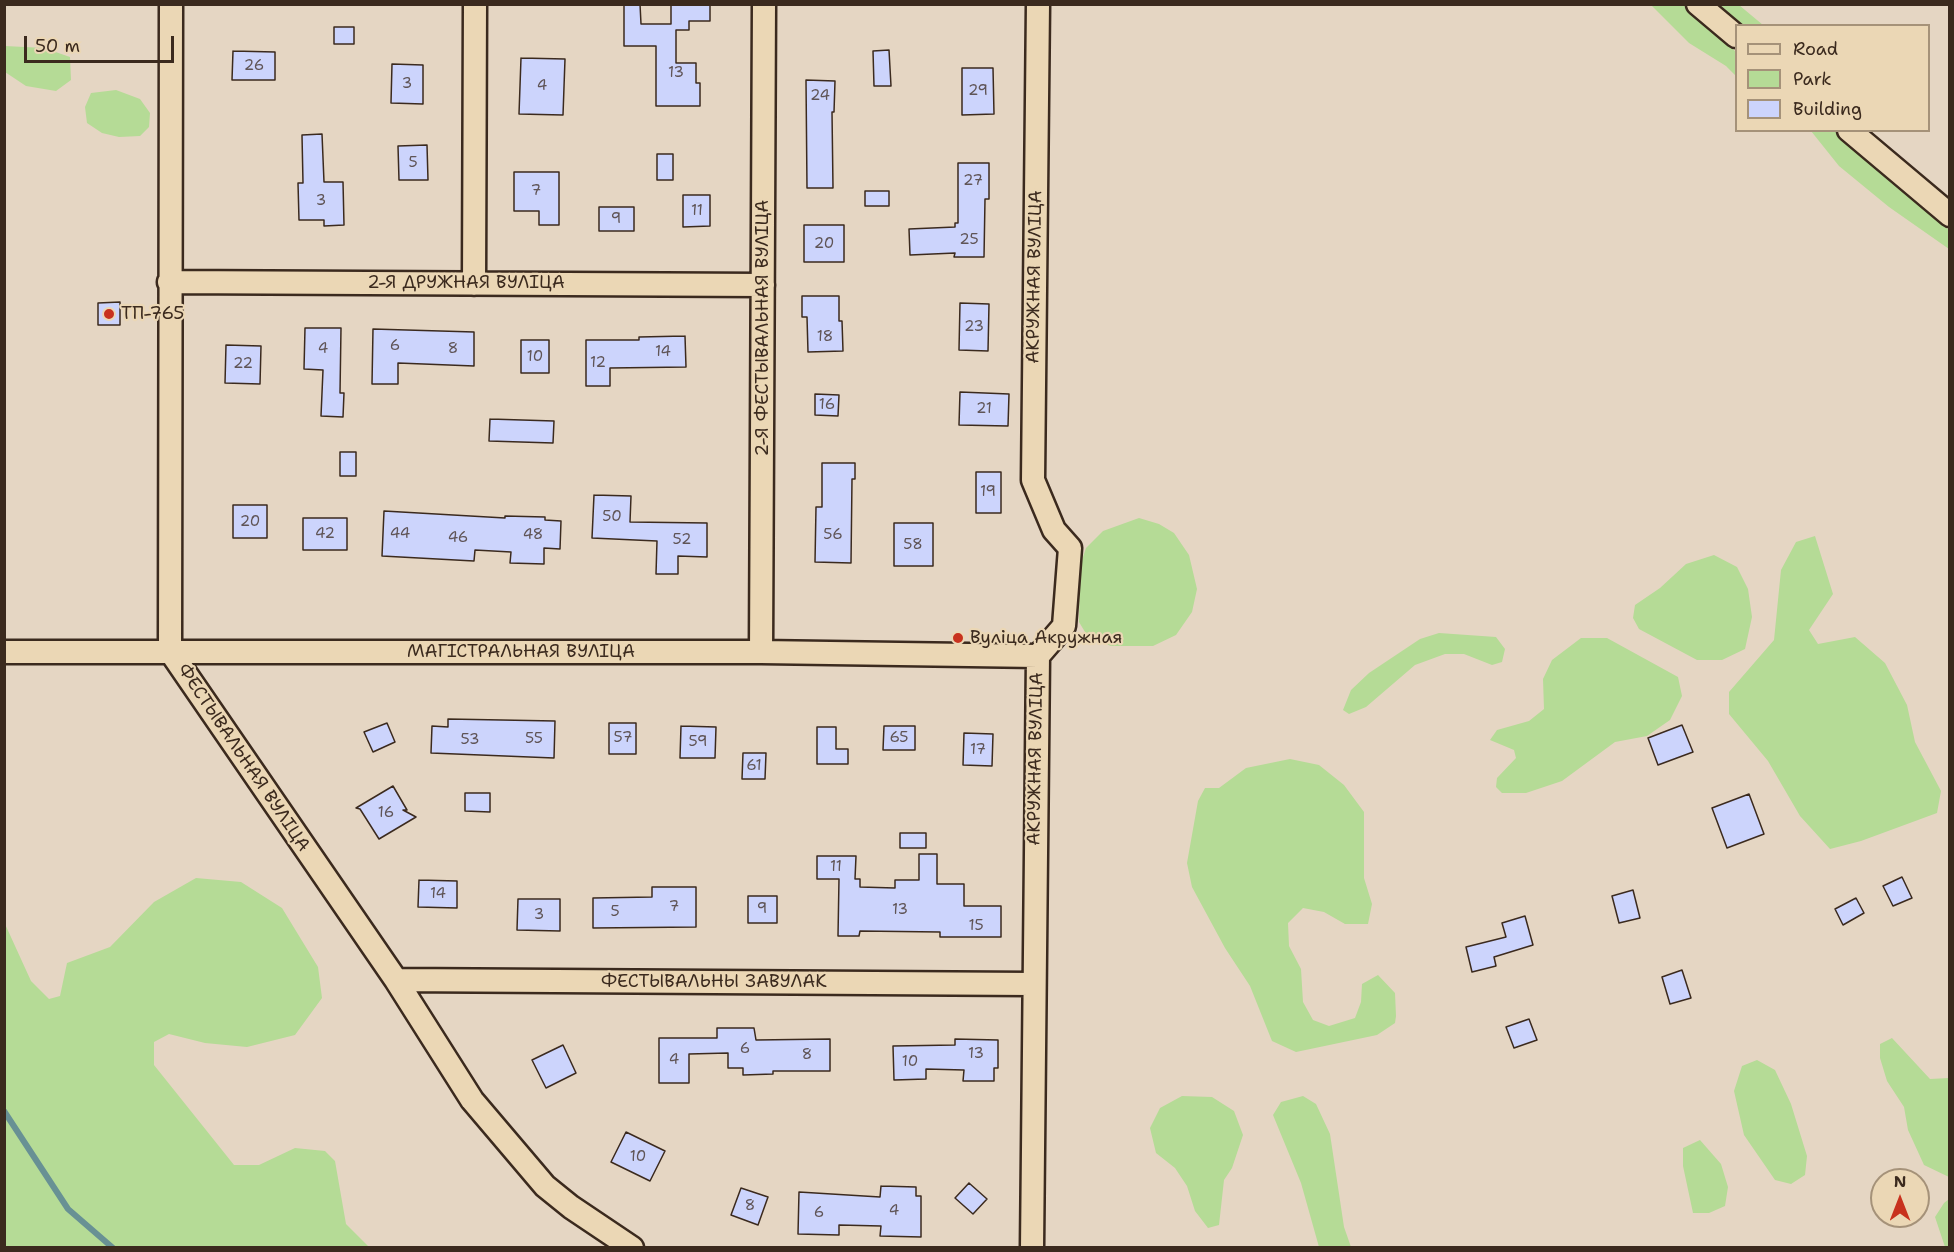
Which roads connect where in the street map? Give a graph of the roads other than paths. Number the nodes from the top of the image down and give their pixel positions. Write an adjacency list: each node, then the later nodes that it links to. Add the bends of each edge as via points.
1 (171, 4): 9 (street, ФЕСТЫВАЛЬНАЯ ВУЛІЦА)
2 (475, 4): 10 (street)
3 (764, 4): 11 (street, 2-Я ФЕСТЫВАЛЬНАЯ ВУЛІЦА)
4 (1038, 4): 15 (street, АКРУЖНАЯ ВУЛІЦА, via 1033,480 1054,530 1070,548 1064,626)
5 (1698, 4): 6 (street)
6 (1735, 34)
7 (1851, 132): 8 (street)
8 (1950, 214)
9 (169, 282): 10 (street, 2-Я ДРУЖНАЯ ВУЛІЦА); 12 (street, ФЕСТЫВАЛЬНАЯ ВУЛІЦА)
10 (474, 284): 11 (street, 2-Я ДРУЖНАЯ ВУЛІЦА)
11 (763, 285): 14 (street, 2-Я ФЕСТЫВАЛЬНАЯ ВУЛІЦА)
12 (170, 651): 13 (street, МАГІСТРАЛЬНАЯ ВУЛІЦА); 14 (street, МАГІСТРАЛЬНАЯ ВУЛІЦА); 16 (street, ФЕСТЫВАЛЬНАЯ ВУЛІЦА)
13 (4, 652)
14 (761, 652): 15 (street, МАГІСТРАЛЬНАЯ ВУЛІЦА)
15 (1038, 656): 17 (street, АКРУЖНАЯ ВУЛІЦА)
16 (396, 980): 17 (street, ФЕСТЫВАЛЬНЫ ЗАВУЛАК); 18 (street, ФЕСТЫВАЛЬНАЯ ВУЛІЦА, via 472,1100 545,1186)
17 (1032, 984): 19 (street, АКРУЖНАЯ ВУЛІЦА)
18 (632, 1248)
19 (1032, 1248)

